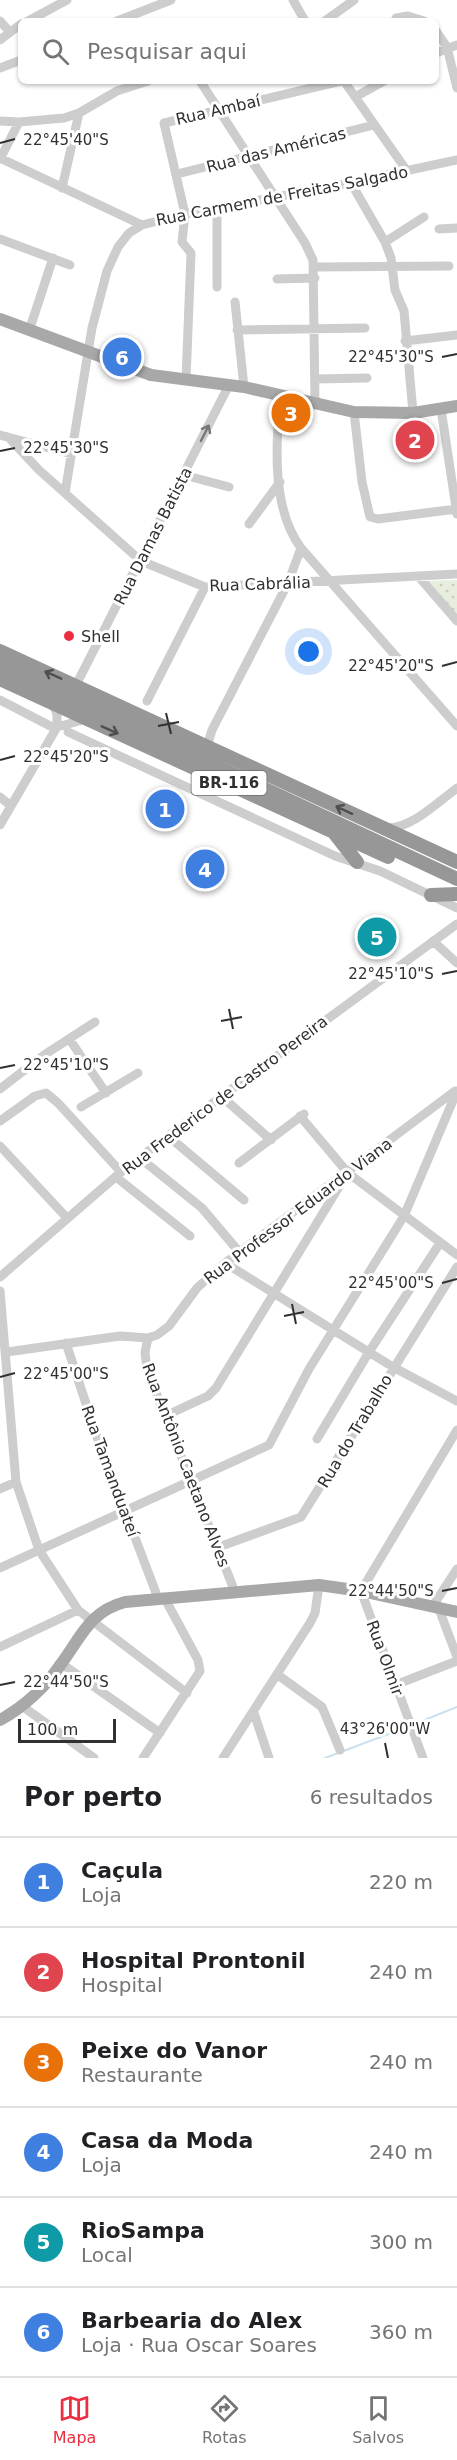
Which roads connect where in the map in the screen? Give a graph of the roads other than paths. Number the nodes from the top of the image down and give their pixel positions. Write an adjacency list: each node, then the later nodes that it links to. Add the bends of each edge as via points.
1 (67, 0): 5 (street)
2 (171, 0): 6 (street)
3 (293, 0): 7 (street)
4 (354, 0): 8 (street)
5 (34, 18)
6 (125, 18)
7 (303, 18)
8 (329, 18)
9 (396, 18): 10 (street)
10 (414, 18)
11 (0, 21): 13 (street)
12 (18, 26): 13 (street)
13 (9, 31): 15 (street)
14 (439, 35): 17 (street)
15 (0, 40)
16 (457, 45): 17 (street)
17 (447, 47): 18 (street); 26 (street)
18 (439, 51)
19 (18, 61): 20 (street)
20 (0, 68)
21 (139, 84): 29 (street, via 117,91)
22 (202, 84): 28 (street)
23 (330, 84): 28 (street, Rua Ambaí)
24 (345, 84): 27 (street)
25 (379, 84): 27 (street)
26 (457, 88)
27 (355, 97): 32 (street)
28 (219, 110): 33 (street); 37 (street, Rua Ambaí, via 164,123)
29 (80, 113): 31 (street); 39 (street)
30 (0, 121): 31 (street)
31 (19, 122): 34 (street)
32 (374, 125): 33 (street, Rua das Américas); 36 (street)
33 (249, 157): 37 (street, Rua das Américas); 40 (street)
34 (0, 159): 39 (street)
35 (457, 160): 36 (street, Rua Carmem de Freitas Salgado)
36 (407, 171): 38 (street, Rua Carmem de Freitas Salgado)
37 (177, 174): 42 (street)
38 (351, 183): 40 (street, Rua Carmem de Freitas Salgado); 48 (street)
39 (62, 188): 44 (street)
40 (275, 198): 41 (street, Rua Carmem de Freitas Salgado); 52 (street, via 305,243)
41 (217, 208): 42 (street, Rua Carmem de Freitas Salgado); 56 (street)
42 (185, 214): 44 (street, Rua Carmem de Freitas Salgado); 68 (street, via 182,242 191,256)
43 (424, 217): 48 (street)
44 (142, 225): 65 (street, Rua Carmem de Freitas Salgado, via 125,236 111,262)
45 (457, 228): 46 (street)
46 (439, 229)
47 (0, 239): 49 (street)
48 (385, 242): 53 (street)
49 (53, 258): 50 (street); 62 (street)
50 (70, 265)
51 (449, 266): 53 (street)
52 (315, 267): 53 (street); 54 (street)
53 (393, 267): 64 (street, via 395,290 404,311)
54 (315, 278): 55 (street); 60 (street)
55 (277, 279)
56 (217, 287)
57 (235, 302): 61 (street)
58 (0, 319): 62 (main road)
59 (365, 328): 60 (street)
60 (315, 329): 61 (street); 67 (street)
61 (237, 330): 70 (street)
62 (29, 331): 65 (main road)
63 (457, 335): 64 (street)
64 (405, 341): 76 (street)
65 (87, 352): 68 (main road, via 151,375); 78 (street, Rua Carmem de Freitas Salgado)
66 (367, 378): 67 (street)
67 (316, 379): 72 (street)
68 (186, 380): 69 (main road)
69 (229, 385): 70 (main road); 79 (street, Rua Damas Batista, one-way to 69)
70 (243, 387): 71 (main road)
71 (280, 394): 72 (main road); 80 (street)
72 (315, 404): 75 (main road)
73 (457, 406): 74 (main road)
74 (441, 409): 76 (main road); 83 (street)
75 (354, 412): 76 (main road); 83 (street, via 370,517)
76 (413, 413)
77 (4, 436): 78 (street); 82 (street, Rua Cabrália)
78 (72, 454): 82 (street, Rua Carmem de Freitas Salgado)
79 (184, 475): 81 (street); 86 (street, Rua Damas Batista)
80 (280, 482): 84 (street); 85 (street, via 289,531)
81 (230, 487)
82 (65, 493): 86 (street, Rua Cabrália)
83 (457, 512)
84 (249, 524)
85 (301, 548): 89 (street); 90 (street)
86 (141, 561): 91 (street, Rua Cabrália); 96 (street, Rua Damas Batista)
87 (457, 574): 88 (street, Rua Cabrália)
88 (419, 577): 89 (street, Rua Cabrália); 92 (street)
89 (331, 581): 90 (street, Rua Cabrália); 101 (street)
90 (288, 583): 91 (street, Rua Cabrália); 104 (street, via 212,730)
91 (205, 588): 98 (street)
92 (457, 621)
93 (0, 651): 96 (highway, BR-116, one-way to 93)
94 (0, 665): 115 (highway, BR-116)
95 (0, 679): 99 (highway, BR-116)
96 (76, 686): 104 (highway, BR-116)
97 (0, 700): 102 (street)
98 (147, 701)
99 (53, 703): 100 (highway, BR-116); 102 (street)
100 (86, 719): 102 (street); 111 (highway, BR-116, one-way to 111)
101 (457, 726)
102 (57, 728): 107 (street)
103 (68, 732): 113 (street, via 335,856)
104 (207, 747): 110 (highway, BR-116, one-way to 104)
105 (457, 788): 108 (street)
106 (0, 797): 107 (street)
107 (10, 806): 109 (street)
108 (409, 821): 110 (street, via 397,828); 112 (street, via 410,834)
109 (0, 825)
110 (382, 827): 112 (highway, BR-116)
111 (333, 832): 113 (highway); 116 (highway, BR-116)
112 (426, 848): 114 (highway, BR-116)
113 (357, 862): 118 (street)
114 (457, 862)
115 (457, 879)
116 (457, 889)
117 (457, 894): 118 (highway)
118 (431, 896): 119 (street)
119 (457, 908)
120 (457, 924): 121 (street, Rua Frederico de Castro Pereira)
121 (433, 941): 122 (street); 129 (street, Rua Frederico de Castro Pereira)
122 (457, 963)
123 (95, 1022): 124 (street)
124 (70, 1040): 126 (street); 128 (street)
125 (138, 1073): 128 (street)
126 (0, 1089)
127 (457, 1090): 137 (street, Rua Professor Eduardo Viana); 142 (street)
128 (106, 1093): 130 (street)
129 (221, 1096): 132 (street, Rua Frederico de Castro Pereira); 133 (street)
130 (81, 1107)
131 (0, 1121): 138 (street, via 35,1096 46,1093)
132 (168, 1136): 135 (street, Rua Frederico de Castro Pereira); 140 (street)
133 (270, 1140): 136 (street); 137 (street, via 303,1115)
134 (0, 1146): 143 (street)
135 (140, 1158): 138 (street, Rua Frederico de Castro Pereira); 146 (street, via 201,1208)
136 (238, 1163)
137 (348, 1173): 139 (street, Rua Professor Eduardo Viana); 141 (street); 142 (street)
138 (119, 1174): 143 (street, Rua Frederico de Castro Pereira); 144 (street)
139 (316, 1196): 141 (street); 146 (street, Rua Professor Eduardo Viana)
140 (244, 1200)
141 (323, 1212): 152 (street)
142 (404, 1216): 145 (street); 153 (street)
143 (66, 1218): 150 (street, Rua Frederico de Castro Pereira)
144 (190, 1236)
145 (440, 1243): 147 (street); 157 (street)
146 (240, 1253): 148 (street, Rua Professor Eduardo Viana)
147 (457, 1255)
148 (225, 1263): 152 (street); 154 (street, Rua Professor Eduardo Viana, via 197,1288 169,1326)
149 (457, 1267): 159 (street, Rua do Trabalho)
150 (0, 1277)
151 (0, 1291): 156 (street)
152 (273, 1293): 153 (street); 162 (street, via 212,1392)
153 (332, 1329): 157 (street); 165 (street, via 273,1440)
154 (148, 1338): 155 (street, via 120,1336); 162 (street, Rua Antônio Caetano Alves, via 147,1370)
155 (66, 1343): 156 (street); 168 (street, Rua Tamanduateí)
156 (7, 1352): 158 (street)
157 (369, 1352): 159 (street); 164 (street)
158 (8, 1363): 160 (street); 166 (street)
159 (393, 1367): 161 (street); 169 (street, Rua do Trabalho, via 301,1517)
160 (0, 1369)
161 (457, 1401)
162 (165, 1416): 165 (street, Rua Antônio Caetano Alves)
163 (457, 1430): 174 (street)
164 (317, 1440)
165 (190, 1481): 168 (street); 169 (street, Rua Antônio Caetano Alves)
166 (16, 1482): 167 (street); 170 (street)
167 (0, 1489)
168 (126, 1512): 170 (street); 176 (street, Rua Tamanduateí)
169 (216, 1548): 175 (street, Rua Antônio Caetano Alves)
170 (39, 1550): 171 (street); 177 (street)
171 (0, 1568)
172 (457, 1569): 178 (street, via 436,1601)
173 (319, 1585): 174 (main road); 175 (main road); 184 (street, via 315,1613)
174 (361, 1591): 178 (main road); 185 (street, Rua Olmir)
175 (235, 1592): 176 (main road)
176 (161, 1598): 180 (main road, via 115,1605); 186 (street, Rua Tamanduateí, via 200,1666)
177 (78, 1610): 180 (street); 181 (street)
178 (438, 1610): 179 (main road); 182 (street)
179 (457, 1612)
180 (90, 1621): 183 (main road); 186 (street)
181 (0, 1647)
182 (457, 1659): 185 (street)
183 (62, 1664): 187 (main road); 190 (street)
184 (278, 1675): 188 (street); 191 (street, via 322,1707)
185 (395, 1685): 196 (street, Rua Olmir)
186 (187, 1693): 190 (street)
187 (22, 1706): 189 (main road); 192 (street)
188 (254, 1713): 194 (street); 195 (street)
189 (0, 1720)
190 (160, 1733): 193 (street)
191 (340, 1750)
192 (94, 1758)
193 (143, 1758)
194 (223, 1758)
195 (269, 1758)
196 (423, 1758)

